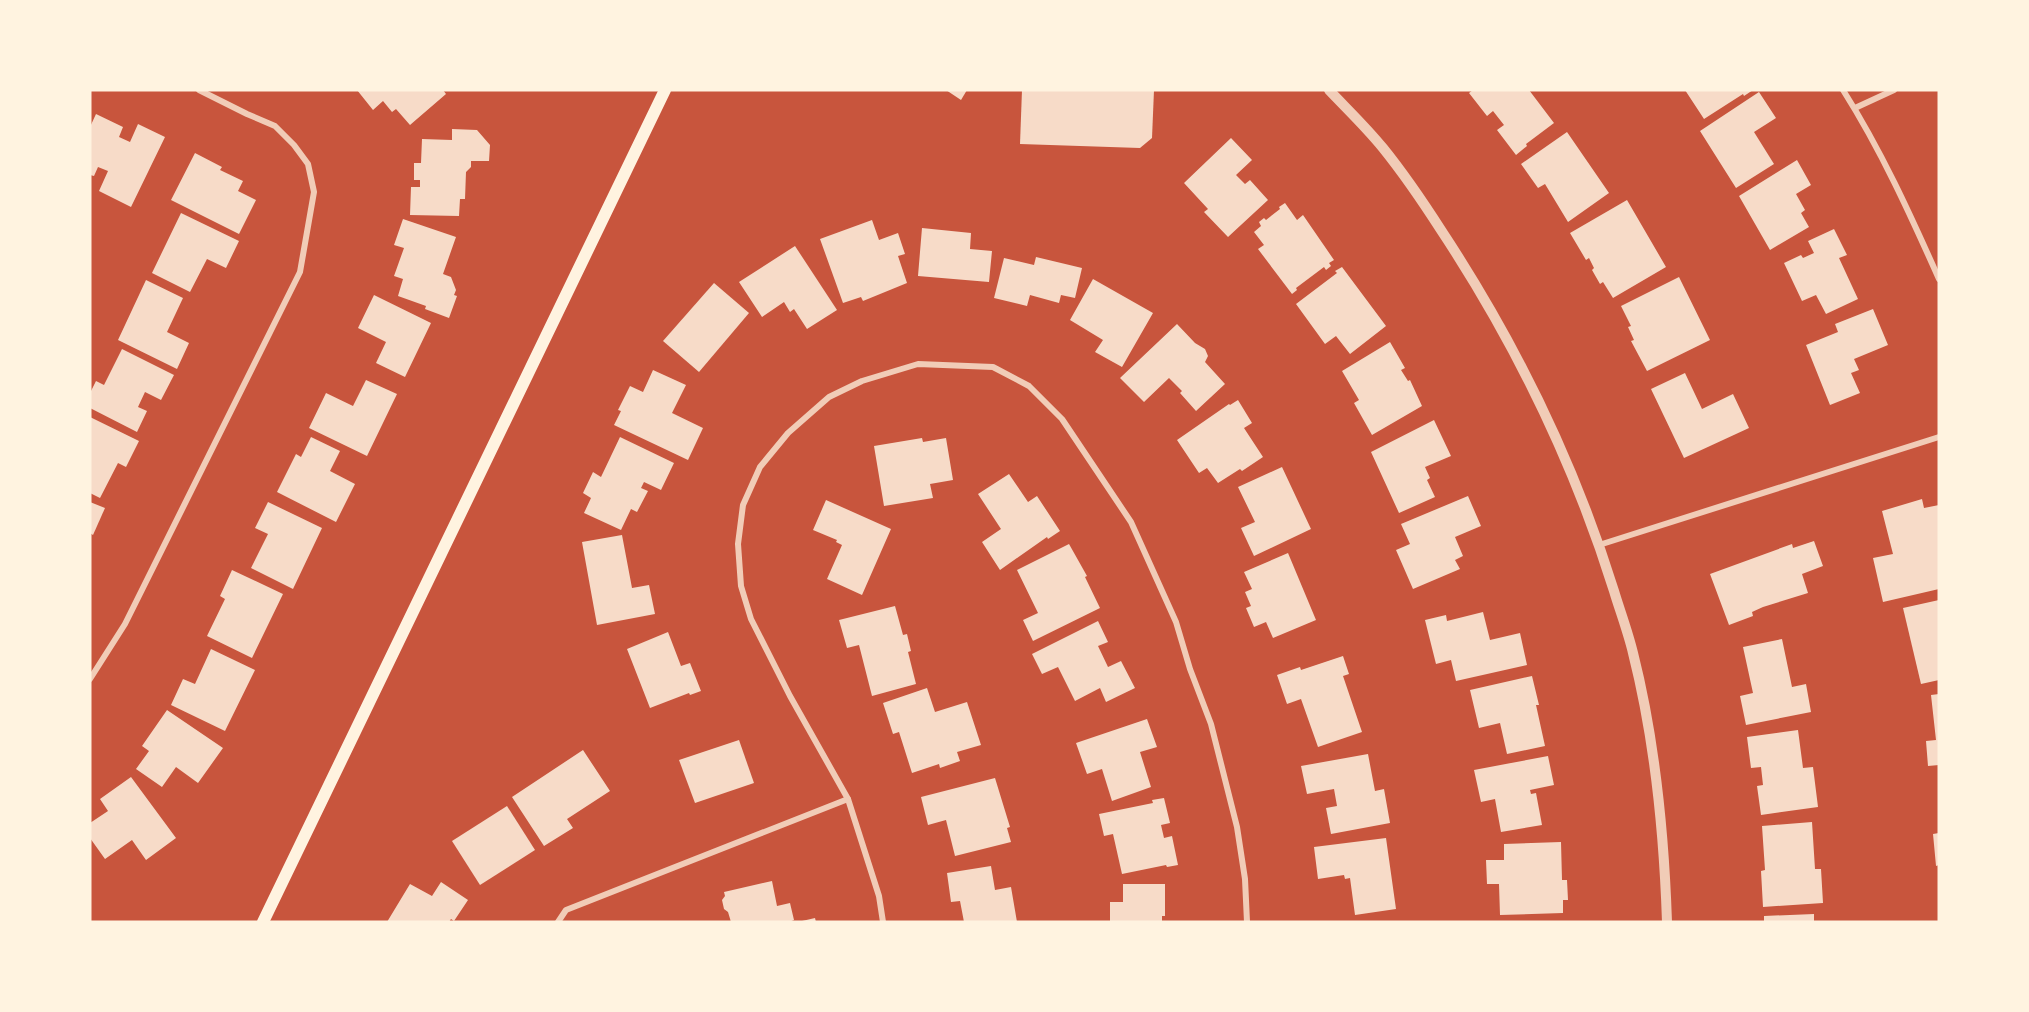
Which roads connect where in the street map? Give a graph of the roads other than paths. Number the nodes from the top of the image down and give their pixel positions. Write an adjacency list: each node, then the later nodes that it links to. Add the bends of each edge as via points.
1 (199, 90): 10 (street, via 275,126 308,164 314,192 305,245 300,272 125,624)
2 (665, 90): 12 (main road)
3 (1329, 90): 9 (street, via 1382,147 1421,199 1490,309 1550,424)
4 (1843, 90): 6 (street)
5 (1894, 90): 6 (street)
6 (1855, 108): 7 (street)
7 (1939, 279)
8 (1939, 437): 9 (street)
9 (1599, 545): 16 (street, via 1633,652 1654,763)
10 (90, 680)
11 (848, 799): 13 (street, via 566,910); 14 (street, via 879,896); 15 (street, via 751,619 740,575 738,544 743,505 760,467 788,433 829,397 862,381 918,364 993,367 1029,386 1062,419 1131,522 1176,622 1212,724 1237,827)
12 (263, 922)
13 (558, 922)
14 (883, 922)
15 (1247, 922)
16 (1668, 922)

